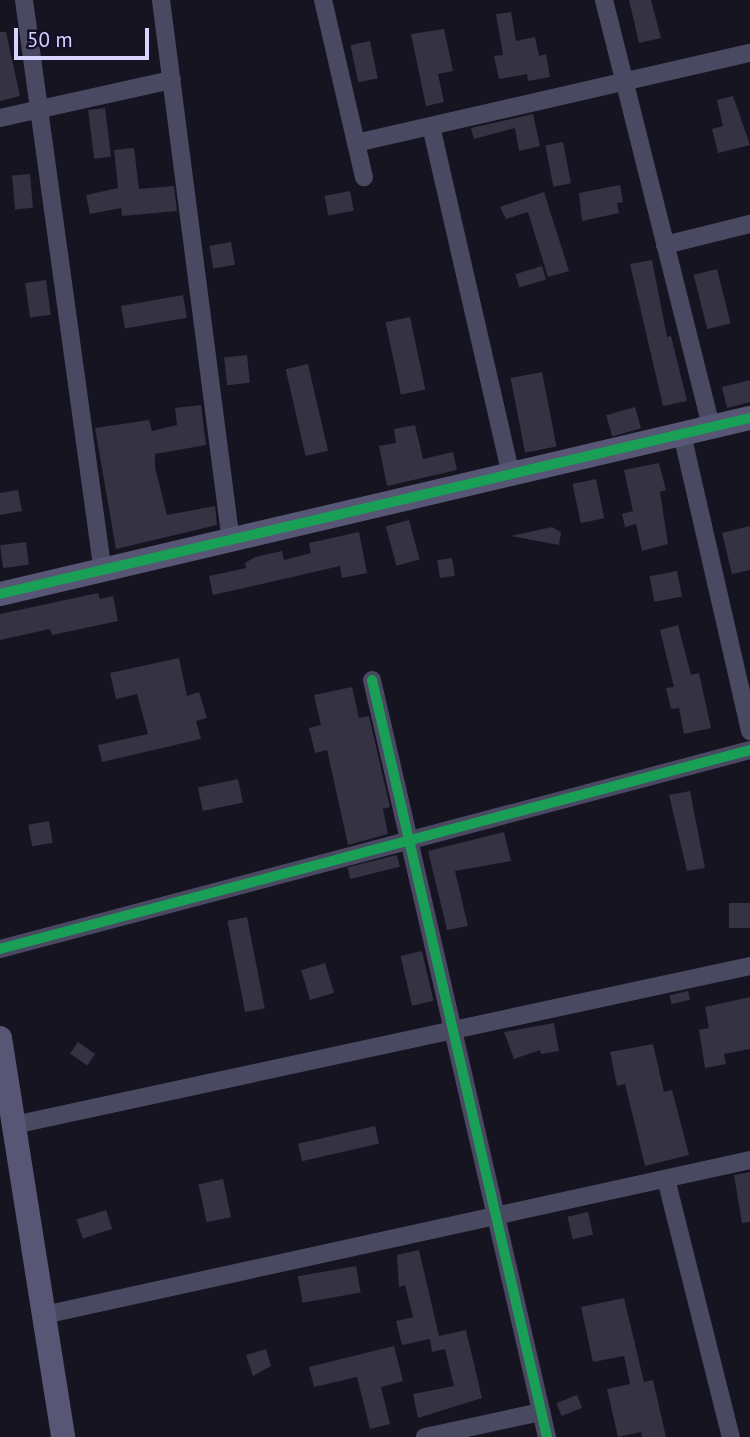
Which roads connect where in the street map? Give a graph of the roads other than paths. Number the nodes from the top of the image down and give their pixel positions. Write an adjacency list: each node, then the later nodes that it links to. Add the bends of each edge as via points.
1 (24, 0): 8 (street)
2 (162, 0): 6 (street)
3 (323, 0): 11 (street)
4 (604, 0): 7 (street)
5 (750, 53): 7 (street)
6 (172, 80): 8 (street); 19 (street)
7 (624, 82): 10 (street); 14 (street)
8 (37, 110): 9 (street); 20 (street)
9 (0, 118)
10 (431, 126): 11 (street); 18 (street)
11 (356, 143): 12 (street)
12 (363, 177)
13 (750, 224): 14 (street)
14 (665, 245): 16 (street)
15 (750, 418): 16 (street)
16 (711, 427): 17 (street)
17 (682, 434): 18 (street); 23 (street)
18 (511, 475): 19 (street)
19 (231, 542): 20 (street)
20 (103, 573): 21 (street)
21 (0, 594)
22 (372, 680): 25 (street)
23 (749, 719)
24 (750, 750): 25 (street)
25 (409, 841): 26 (street); 28 (street)
26 (0, 949)
27 (750, 966): 28 (street)
28 (453, 1030): 30 (street); 33 (street)
29 (1, 1050): 30 (street)
30 (13, 1125): 34 (street)
31 (750, 1160): 32 (street)
32 (666, 1179): 33 (street); 39 (street)
33 (496, 1216): 34 (street); 35 (street)
34 (44, 1315): 36 (street)
35 (541, 1412): 37 (street); 38 (street)
36 (63, 1437)
37 (425, 1437)
38 (547, 1437)
39 (731, 1437)

